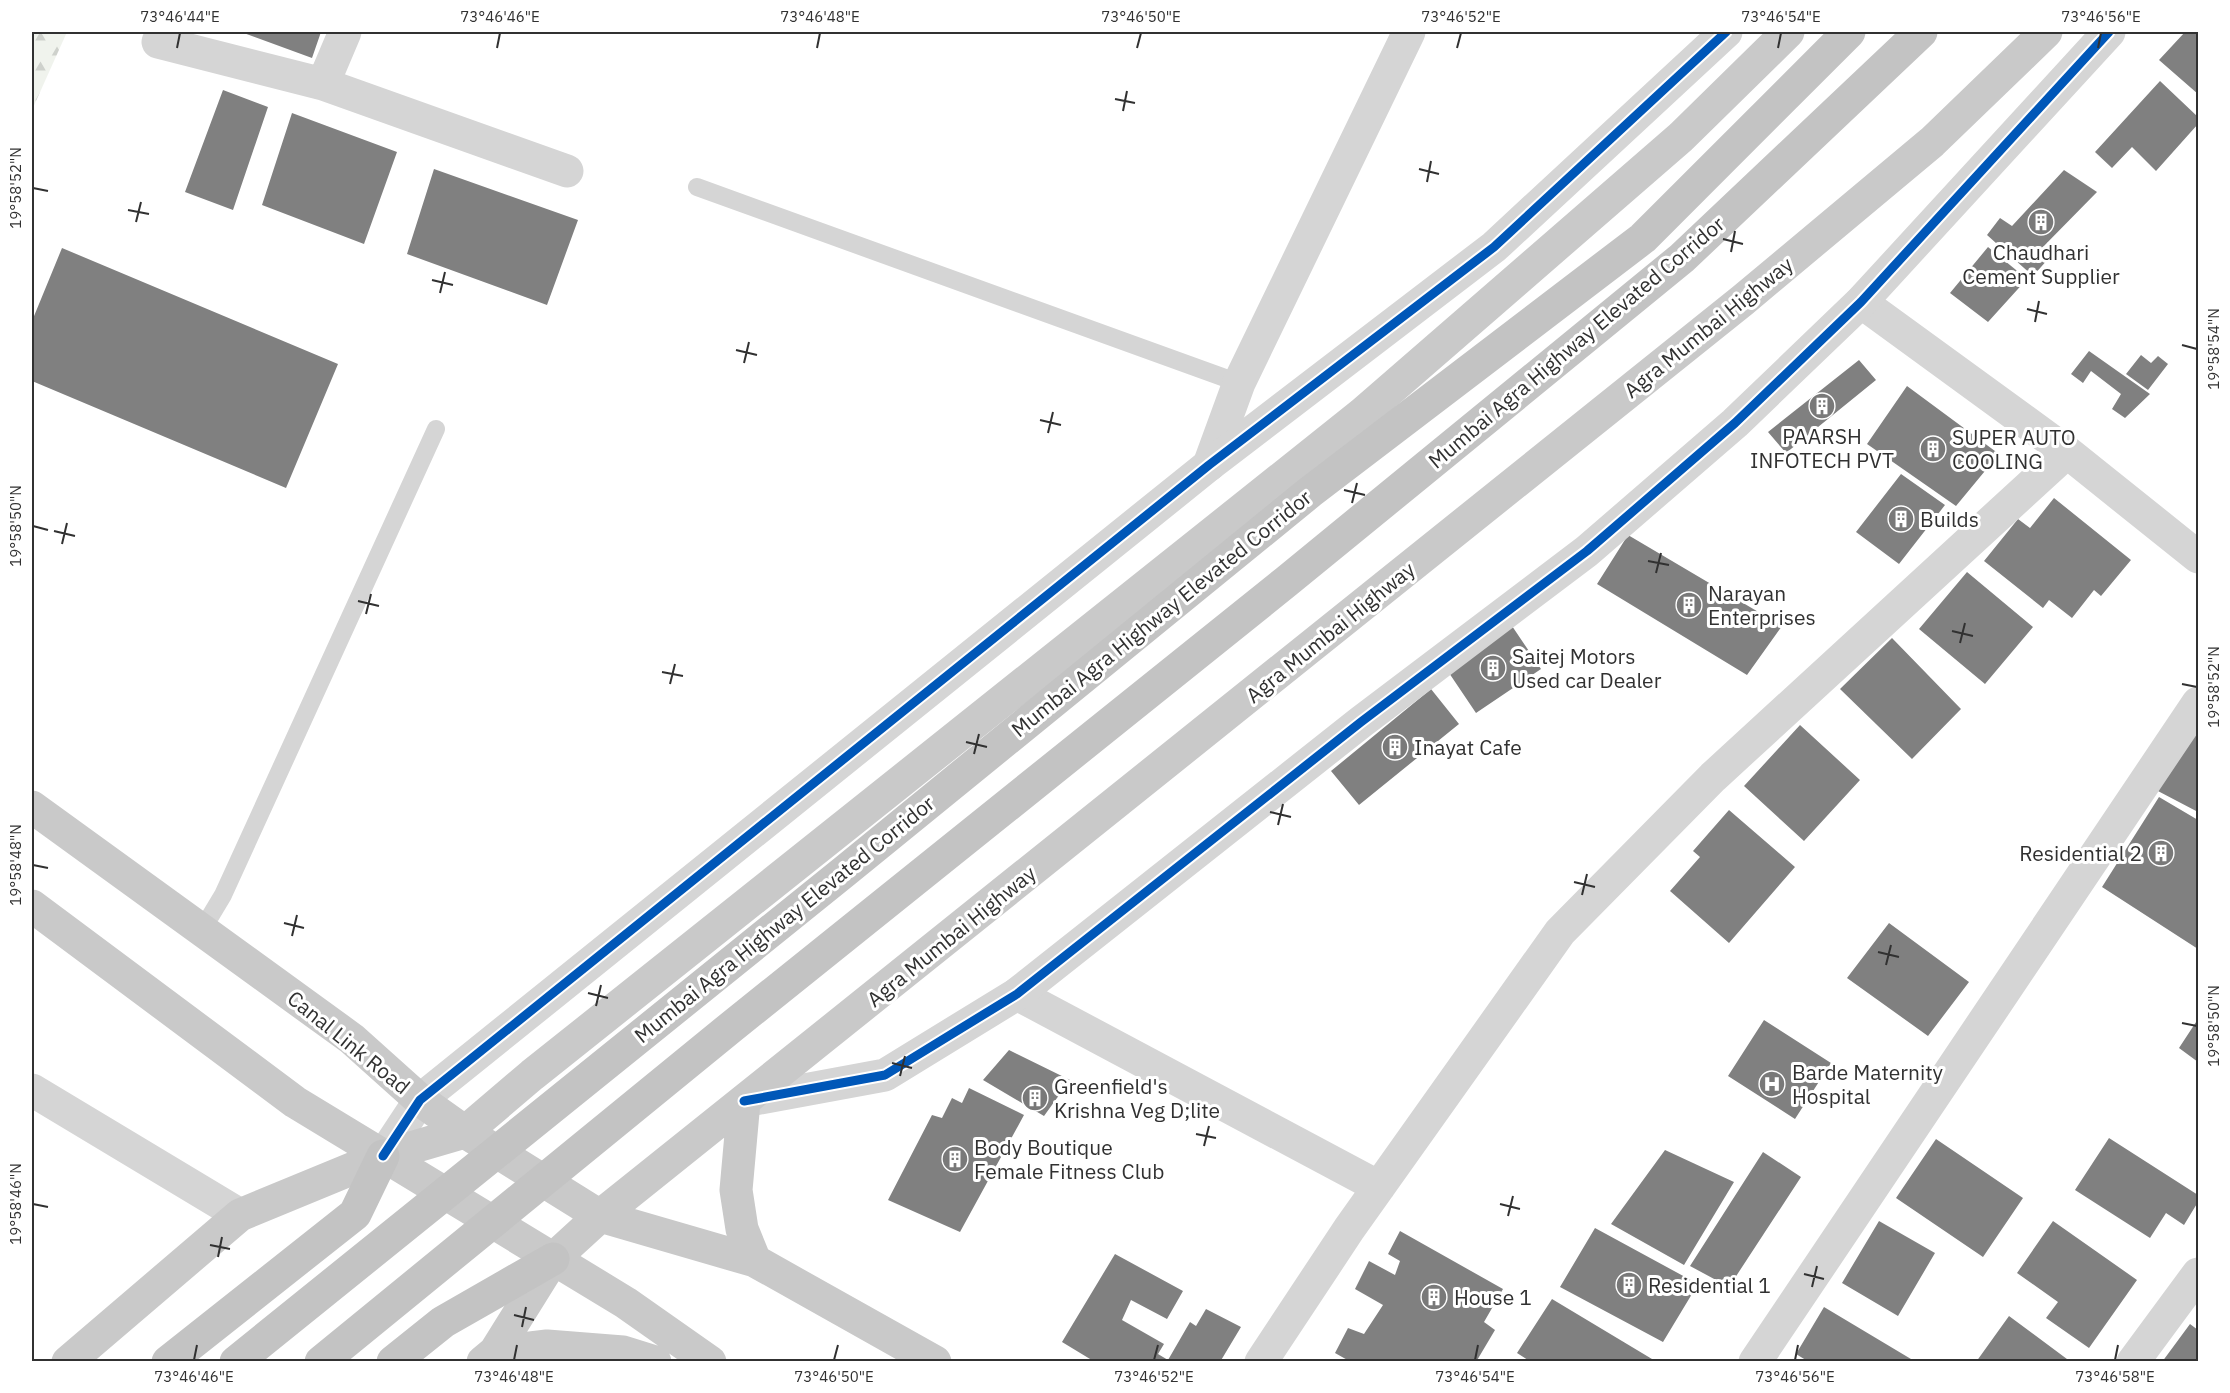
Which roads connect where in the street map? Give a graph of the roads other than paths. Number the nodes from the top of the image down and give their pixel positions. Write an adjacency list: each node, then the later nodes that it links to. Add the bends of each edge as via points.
1 (345, 32): 10 (street)
2 (1409, 32): 14 (street)
3 (1726, 32): 17 (street, via 1494,247)
4 (1788, 32): 27 (main road, via 1681,136 1362,414 531,1075)
5 (1849, 32): 38 (highway, Mumbai Agra Highway Elevated Corridor, bridge, via 1643,238 1310,492)
6 (1921, 32): 39 (highway, Mumbai Agra Highway Elevated Corridor, bridge, via 1682,258)
7 (2046, 32): 26 (main road, Agra Mumbai Highway, via 1932,142 1743,300)
8 (2109, 32): 13 (street)
9 (158, 42): 10 (street)
10 (323, 84): 11 (street)
11 (567, 171)
12 (697, 187): 14 (lane)
13 (1862, 302): 16 (street); 23 (street, via 1734,423 1587,551 1361,722)
14 (1239, 383): 17 (street)
15 (435, 429): 22 (lane, via 223,895)
16 (2067, 452): 18 (street); 29 (street, via 1713,777 1560,932)
17 (1209, 465): 25 (street)
18 (2199, 557)
19 (2199, 703): 45 (street)
20 (32, 807): 22 (main road, Canal Link Road)
21 (32, 906): 28 (main road, via 295,1102)
22 (202, 930): 25 (main road, Canal Link Road, via 352,1039)
23 (1017, 994): 26 (street, via 885,1075); 29 (street)
24 (32, 1090): 30 (street)
25 (420, 1100): 27 (main road, Canal Link Road); 28 (street)
26 (744, 1101): 31 (main road, Agra Mumbai Highway); 33 (main road, via 736,1190 742,1230)
27 (465, 1132): 28 (main road); 31 (main road, Canal Link Road)
28 (383, 1156): 30 (main road); 32 (main road); 37 (highway, via 355,1214)
29 (1379, 1187): 44 (street)
30 (240, 1215): 36 (main road)
31 (600, 1216): 32 (main road, Agra Mumbai Highway); 33 (main road, Canal Link Road)
32 (553, 1260): 35 (main road, Agra Mumbai Highway); 40 (highway, via 443,1322); 42 (main road, via 626,1303)
33 (755, 1261): 43 (main road, Canal Link Road)
34 (2199, 1275): 46 (street)
35 (489, 1357): 41 (main road, via 547,1346 623,1353)
36 (68, 1362)
37 (168, 1362)
38 (236, 1362)
39 (321, 1362)
40 (393, 1362)
41 (655, 1362)
42 (710, 1362)
43 (935, 1362)
44 (1261, 1362)
45 (1755, 1362)
46 (2133, 1362)

